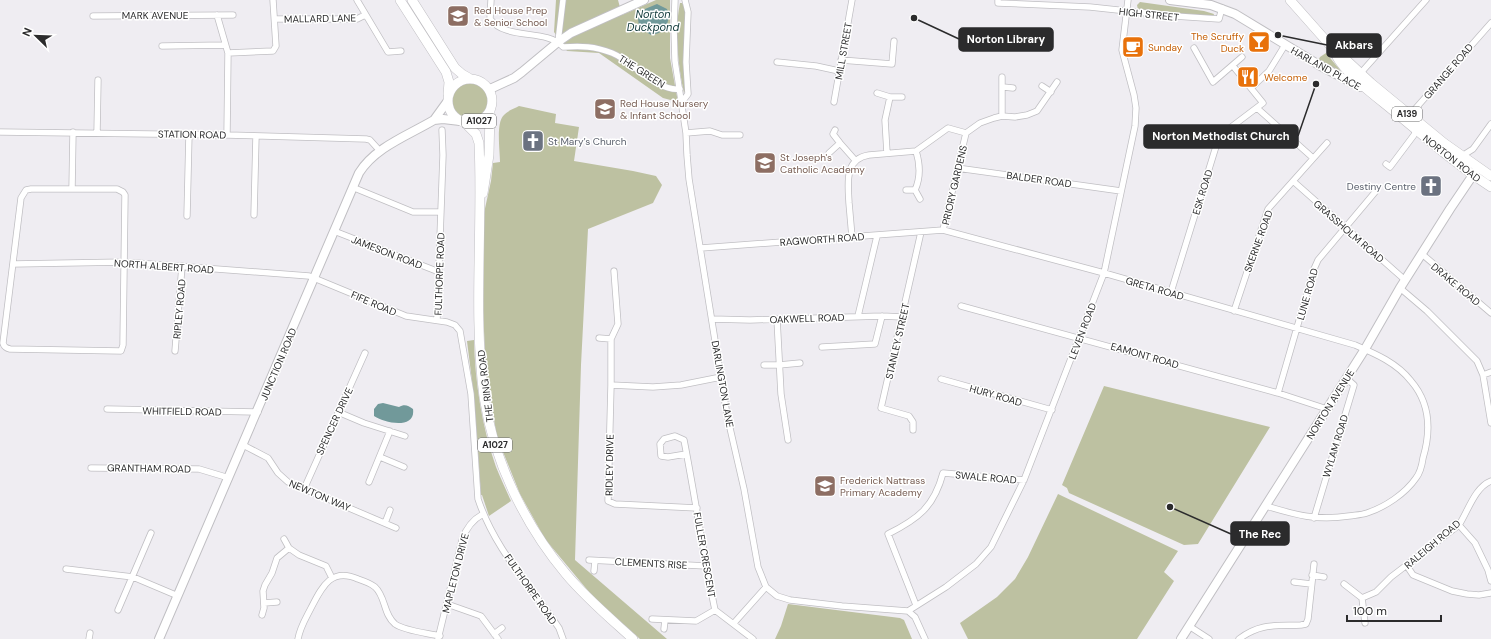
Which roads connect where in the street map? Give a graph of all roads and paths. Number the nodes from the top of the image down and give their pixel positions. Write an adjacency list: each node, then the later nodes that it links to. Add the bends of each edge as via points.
1 (273, 0): 24 (street)
2 (357, 0): 22 (street)
3 (400, 0): 55 (main road, A1027, via 446,72 449,82)
4 (412, 0): 41 (main road, via 455,68)
5 (491, 0): 28 (street, THE GREEN, via 490,19 499,27)
6 (563, 0): 28 (street)
7 (644, 0): 28 (main road, via 571,33)
8 (675, 0): 50 (street, DARLINGTON LANE, via 674,45)
9 (685, 0): 56 (street, via 688,12 688,94)
10 (852, 0): 36 (street, MILL STREET)
11 (998, 0): 19 (street, HIGH STREET, via 998,3 1090,7)
12 (1128, 0): 19 (street, LEVEN ROAD)
13 (1170, 0): 16 (main road, HIGH STREET)
14 (1290, 0): 42 (main road, NORTON ROAD / A139)
15 (1426, 0): 42 (street)
16 (1185, 1): 17 (main road, HIGH STREET)
17 (1212, 2): 18 (main road, HIGH STREET)
18 (1222, 8): 19 (street, HIGH STREET, via 1219,20); 26 (main road, HIGH STREET)
19 (1126, 12): 96 (street, LEVEN ROAD, via 1122,56 1132,84 1136,108 1135,126)
20 (217, 15): 21 (street, MARK AVENUE); 23 (street, MARK AVENUE); 29 (street)
21 (233, 15)
22 (365, 15): 24 (street, MALLARD LANE, via 357,19); 33 (street, via 388,52)
23 (93, 16)
24 (275, 19): 34 (street, via 276,46 273,51)
25 (1491, 23): 61 (street, GRANGE ROAD)
26 (1257, 28): 30 (main road, HARLAND PLACE)
27 (894, 41): 36 (street, via 892,64)
28 (558, 42): 49 (main road, via 514,78); 50 (street, THE GREEN, via 563,47 587,46 613,54 661,84 673,90)
29 (225, 45): 31 (street); 34 (street)
30 (1285, 45): 42 (main road, HARLAND PLACE, via 1319,65); 48 (street, via 1269,71)
31 (162, 46)
32 (1194, 48): 38 (street, via 1213,82)
33 (402, 51)
34 (228, 53): 74 (street)
35 (1242, 57): 38 (street)
36 (841, 60): 39 (street, MILL STREET)
37 (777, 62): 39 (street, via 816,66)
38 (1233, 66): 48 (street)
39 (839, 72): 57 (street, MILL STREET)
40 (1002, 77): 46 (street)
41 (469, 78): 49 (main road, via 485,83); 55 (main road, via 457,83)
42 (1356, 78): 61 (main road, NORTON ROAD / A139); 61 (main road, NORTON ROAD / A139)
43 (98, 80): 71 (street)
44 (1057, 82): 51 (street, PRIORY GARDENS)
45 (1042, 86): 51 (street)
46 (1003, 87): 47 (street); 60 (street)
47 (1013, 88)
48 (1251, 88): 58 (street, ESK ROAD, via 1263,103)
49 (490, 89): 59 (main road, A1027, via 493,97)
50 (680, 89): 56 (street, DARLINGTON LANE)
51 (1051, 92): 60 (street, PRIORY GARDENS, via 1037,110 1027,115)
52 (877, 93): 53 (street)
53 (890, 97): 54 (street); 82 (street, via 885,120)
54 (902, 97)
55 (448, 99): 62 (main road, JUNCTION ROAD); 63 (main road, A1027, via 453,115)
56 (682, 102): 70 (street, DARLINGTON LANE)
57 (834, 102)
58 (1256, 108): 84 (street); 120 (street, ESK ROAD, via 1218,140)
59 (490, 111): 63 (main road, A1027, via 480,121); 99 (main road, THE RING ROAD / A1027, via 488,172)
60 (1002, 116): 72 (street, PRIORY GARDENS, via 980,123)
61 (1408, 118): 67 (main road, NORTON ROAD / A139); 83 (main road, NORTON ROAD / A139)
62 (434, 120): 63 (main road); 79 (main road, JUNCTION ROAD)
63 (462, 122): 99 (main road, THE RING ROAD / A1027, via 476,134 479,142)
64 (1491, 124): 83 (street, via 1473,149)
65 (442, 130): 100 (street, FULTHORPE ROAD)
66 (835, 130): 77 (street, via 833,134)
67 (1416, 130): 86 (street, via 1390,167); 88 (main road, NORTON ROAD / A139)
68 (0, 132): 69 (street, STATION ROAD)
69 (73, 132): 71 (street, STATION ROAD); 93 (street)
70 (686, 132): 75 (street, via 710,131 722,135); 109 (street, DARLINGTON LANE, via 686,155)
71 (97, 133): 73 (street, STATION ROAD)
72 (966, 133): 80 (street, via 948,128); 87 (street, PRIORY GARDENS)
73 (189, 134): 74 (street, STATION ROAD); 102 (street)
74 (227, 135): 76 (street, STATION ROAD)
75 (740, 135)
76 (256, 136): 79 (street, STATION ROAD, via 366,139); 101 (street)
77 (840, 143): 81 (street); 85 (street)
78 (1327, 143): 84 (street, SKERNE ROAD)
79 (380, 151): 91 (main road, JUNCTION ROAD, via 363,167)
80 (916, 151): 82 (street); 95 (street, via 920,164)
81 (829, 153)
82 (887, 153): 85 (street, via 863,156)
83 (1462, 156): 88 (main road, NORTON ROAD / A139)
84 (1313, 158): 90 (street, SKERNE ROAD)
85 (855, 160): 108 (street, via 848,180)
86 (1386, 164)
87 (957, 168): 96 (street, BALDER ROAD); 104 (street, PRIORY GARDENS)
88 (1475, 171): 89 (main road, NORTON ROAD / A139); 92 (main road, NORTON ROAD / A139); 110 (main road, NORTON AVENUE)
89 (1491, 176)
90 (1293, 181): 103 (street, GRASSHOLM ROAD); 122 (street, SKERNE ROAD, via 1268,209)
91 (352, 187): 100 (street, via 413,212); 105 (main road, JUNCTION ROAD)
92 (1491, 187)
93 (72, 189): 111 (street, via 117,189 123,192); 112 (street, via 26,190 21,198)
94 (906, 190): 95 (street)
95 (915, 190): 98 (street)
96 (1121, 191): 116 (street, LEVEN ROAD)
97 (1376, 191): 103 (street, LUNE ROAD)
98 (920, 199)
99 (480, 204): 219 (main road, THE RING ROAD / A1027, via 481,365 488,417 497,451 519,502 553,557 583,592)
100 (441, 212): 115 (street, FULTHORPE ROAD)
101 (254, 215)
102 (187, 216)
103 (1345, 227): 118 (street, GRASSHOLM ROAD); 130 (street, LUNE ROAD, via 1318,260)
104 (944, 230): 106 (street, RAGWORTH ROAD); 116 (street, GRETA ROAD)
105 (334, 231): 115 (street, JAMESON ROAD); 117 (main road, JUNCTION ROAD)
106 (921, 232): 107 (street, RAGWORTH ROAD); 126 (street, STANLEY STREET)
107 (876, 236): 108 (street, RAGWORTH ROAD); 124 (street)
108 (852, 237): 109 (street, RAGWORTH ROAD)
109 (701, 248): 127 (street, DARLINGTON LANE)
110 (1422, 254): 118 (main road, NORTON AVENUE); 123 (street, DRAKE ROAD)
111 (124, 262): 112 (street, NORTH ALBERT ROAD); 112 (street, via 123,345 118,352 6,348 3,343); 113 (street, NORTH ALBERT ROAD)
112 (13, 264)
113 (182, 266): 117 (street, NORTH ALBERT ROAD); 137 (street, RIPLEY ROAD)
114 (614, 271): 133 (street, RIDLEY DRIVE, via 618,324)
115 (439, 272): 129 (street, FULTHORPE ROAD)
116 (1104, 273): 120 (street, GRETA ROAD); 131 (street, LEVEN ROAD)
117 (314, 278): 129 (street, FIFE ROAD, via 406,316); 153 (main road, JUNCTION ROAD)
118 (1405, 280): 119 (main road, NORTON AVENUE)
119 (1400, 288): 136 (main road, NORTON AVENUE); 144 (street, via 1477,361)
120 (1171, 292): 122 (street, GRETA ROAD)
121 (961, 306): 131 (street, EAMONT ROAD)
122 (1234, 311): 130 (street, GRETA ROAD)
123 (1491, 313)
124 (858, 316): 125 (street, OAKWELL ROAD); 128 (street, OAKWELL ROAD)
125 (882, 316): 126 (street, OAKWELL ROAD); 134 (street)
126 (902, 317): 157 (street, STANLEY STREET, via 882,408 909,416 913,422)
127 (712, 319): 128 (street, OAKWELL ROAD); 145 (street, DARLINGTON LANE)
128 (777, 319): 142 (street)
129 (437, 320): 173 (street, FULTHORPE ROAD, via 454,325 460,331 471,394 478,499)
130 (1297, 329): 136 (street, GRETA ROAD); 149 (street, LUNE ROAD)
131 (1080, 337): 149 (street, EAMONT ROAD); 152 (street, LEVEN ROAD)
132 (599, 338): 133 (street)
133 (610, 339): 148 (street, RIDLEY DRIVE)
134 (875, 344): 135 (street); 138 (street)
135 (822, 347)
136 (1365, 349): 146 (main road, NORTON AVENUE); 174 (street, GRETA ROAD, via 1383,357 1396,367 1411,380 1419,392 1427,413 1428,429 1422,465 1417,478 1408,488 1395,499 1367,513 1326,519)
137 (175, 351)
138 (875, 352)
139 (365, 353): 154 (street, SPENCER DRIVE)
140 (800, 363): 142 (street)
141 (764, 365): 142 (street)
142 (779, 365): 159 (street)
143 (1491, 372): 144 (street)
144 (1483, 375): 155 (street)
145 (721, 377): 148 (street, via 681,385 654,387); 194 (street, DARLINGTON LANE, via 758,567)
146 (1346, 378): 150 (main road, NORTON AVENUE); 174 (street, WYLAM ROAD, via 1354,385)
147 (941, 379): 152 (street, HURY ROAD)
148 (611, 385): 171 (street, RIDLEY DRIVE, via 608,501 615,504)
149 (1278, 392): 150 (street, EAMONT ROAD)
150 (1327, 408): 170 (main road, NORTON AVENUE)
151 (107, 409): 153 (street, WHITFIELD ROAD)
152 (1052, 410): 166 (street, LEVEN ROAD)
153 (258, 412): 160 (main road, JUNCTION ROAD)
154 (338, 412): 156 (street); 169 (street, SPENCER DRIVE)
155 (1491, 423)
156 (390, 431): 158 (street); 162 (street)
157 (913, 431)
158 (405, 436)
159 (788, 440)
160 (243, 445): 165 (main road, JUNCTION ROAD); 169 (street, NEWTON WAY, via 263,455 283,478)
161 (686, 454): 161 (street, FULLER CRESCENT, via 684,440 675,436 664,439 660,444 661,456); 171 (street, FULLER CRESCENT)
162 (380, 457): 163 (street); 168 (street)
163 (404, 467)
164 (91, 468): 165 (street, GRANTHAM ROAD, via 198,469)
165 (229, 478): 196 (main road, JUNCTION ROAD)
166 (1024, 480): 201 (street, LEVEN ROAD, via 991,547 976,564 946,587); 201 (street, SWALE ROAD, via 943,473 932,500 919,516 888,534)
167 (1491, 481): 176 (street, RALEIGH ROAD, via 1478,490)
168 (368, 482)
169 (304, 489): 175 (street, NEWTON WAY)
170 (1266, 506): 174 (street, GRETA ROAD); 210 (main road, NORTON AVENUE)
171 (697, 508): 182 (street, FULLER CRESCENT)
172 (390, 510): 175 (street)
173 (483, 514): 200 (street, MAPLETON DRIVE, via 473,520 464,533); 218 (street, FULTHORPE ROAD, via 517,572 555,623)
174 (1314, 518)
175 (385, 523): 177 (street, NEWTON WAY)
176 (1458, 525): 183 (street, RALEIGH ROAD); 190 (street, via 1475,543)
177 (396, 528)
178 (151, 533): 187 (street)
179 (284, 539): 180 (street)
180 (289, 548): 189 (street, via 326,566); 199 (street, via 275,562 263,592)
181 (1314, 564): 186 (street)
182 (706, 566): 185 (street, CLEMENTS RISE, via 592,561); 203 (street, FULLER CRESCENT)
183 (1407, 566): 195 (street, via 1413,575 1452,590 1479,595); 197 (street, RALEIGH ROAD, via 1376,592)
184 (66, 569): 187 (street)
185 (594, 571)
186 (1312, 575): 188 (street); 192 (street)
187 (133, 576): 196 (street); 202 (street)
188 (1324, 577)
189 (332, 578): 214 (street, via 344,575 370,584 380,593 386,612 396,624); 217 (street, via 322,587 302,625)
190 (1491, 581)
191 (1294, 582): 192 (street)
192 (1311, 584): 223 (street, via 1306,624 1261,627)
193 (1344, 584): 197 (street)
194 (766, 587): 204 (street, via 777,596 790,600); 209 (street)
195 (1491, 593)
196 (178, 596): 216 (main road, JUNCTION ROAD)
197 (1362, 598): 208 (street)
198 (277, 602): 199 (street)
199 (264, 603): 205 (street)
200 (447, 604): 213 (street, via 481,616); 214 (street, MAPLETON DRIVE)
201 (916, 605): 204 (street, LEVEN ROAD)
202 (118, 610)
203 (715, 610): 207 (street, via 696,621); 209 (street, FULLER CRESCENT)
204 (908, 611): 220 (street, via 915,617)
205 (262, 615)
206 (652, 619): 207 (street)
207 (665, 620): 212 (street)
208 (1365, 623)
209 (734, 624): 215 (street, FULLER CRESCENT)
210 (1189, 626): 221 (main road, NORTON AVENUE); 222 (street)
211 (502, 628): 213 (street)
212 (664, 629)
213 (496, 637)
214 (439, 638)
215 (749, 638)
216 (160, 639)
217 (298, 639)
218 (563, 639)
219 (633, 639)
220 (925, 639)
221 (1180, 639)
222 (1209, 639)
223 (1240, 639)

